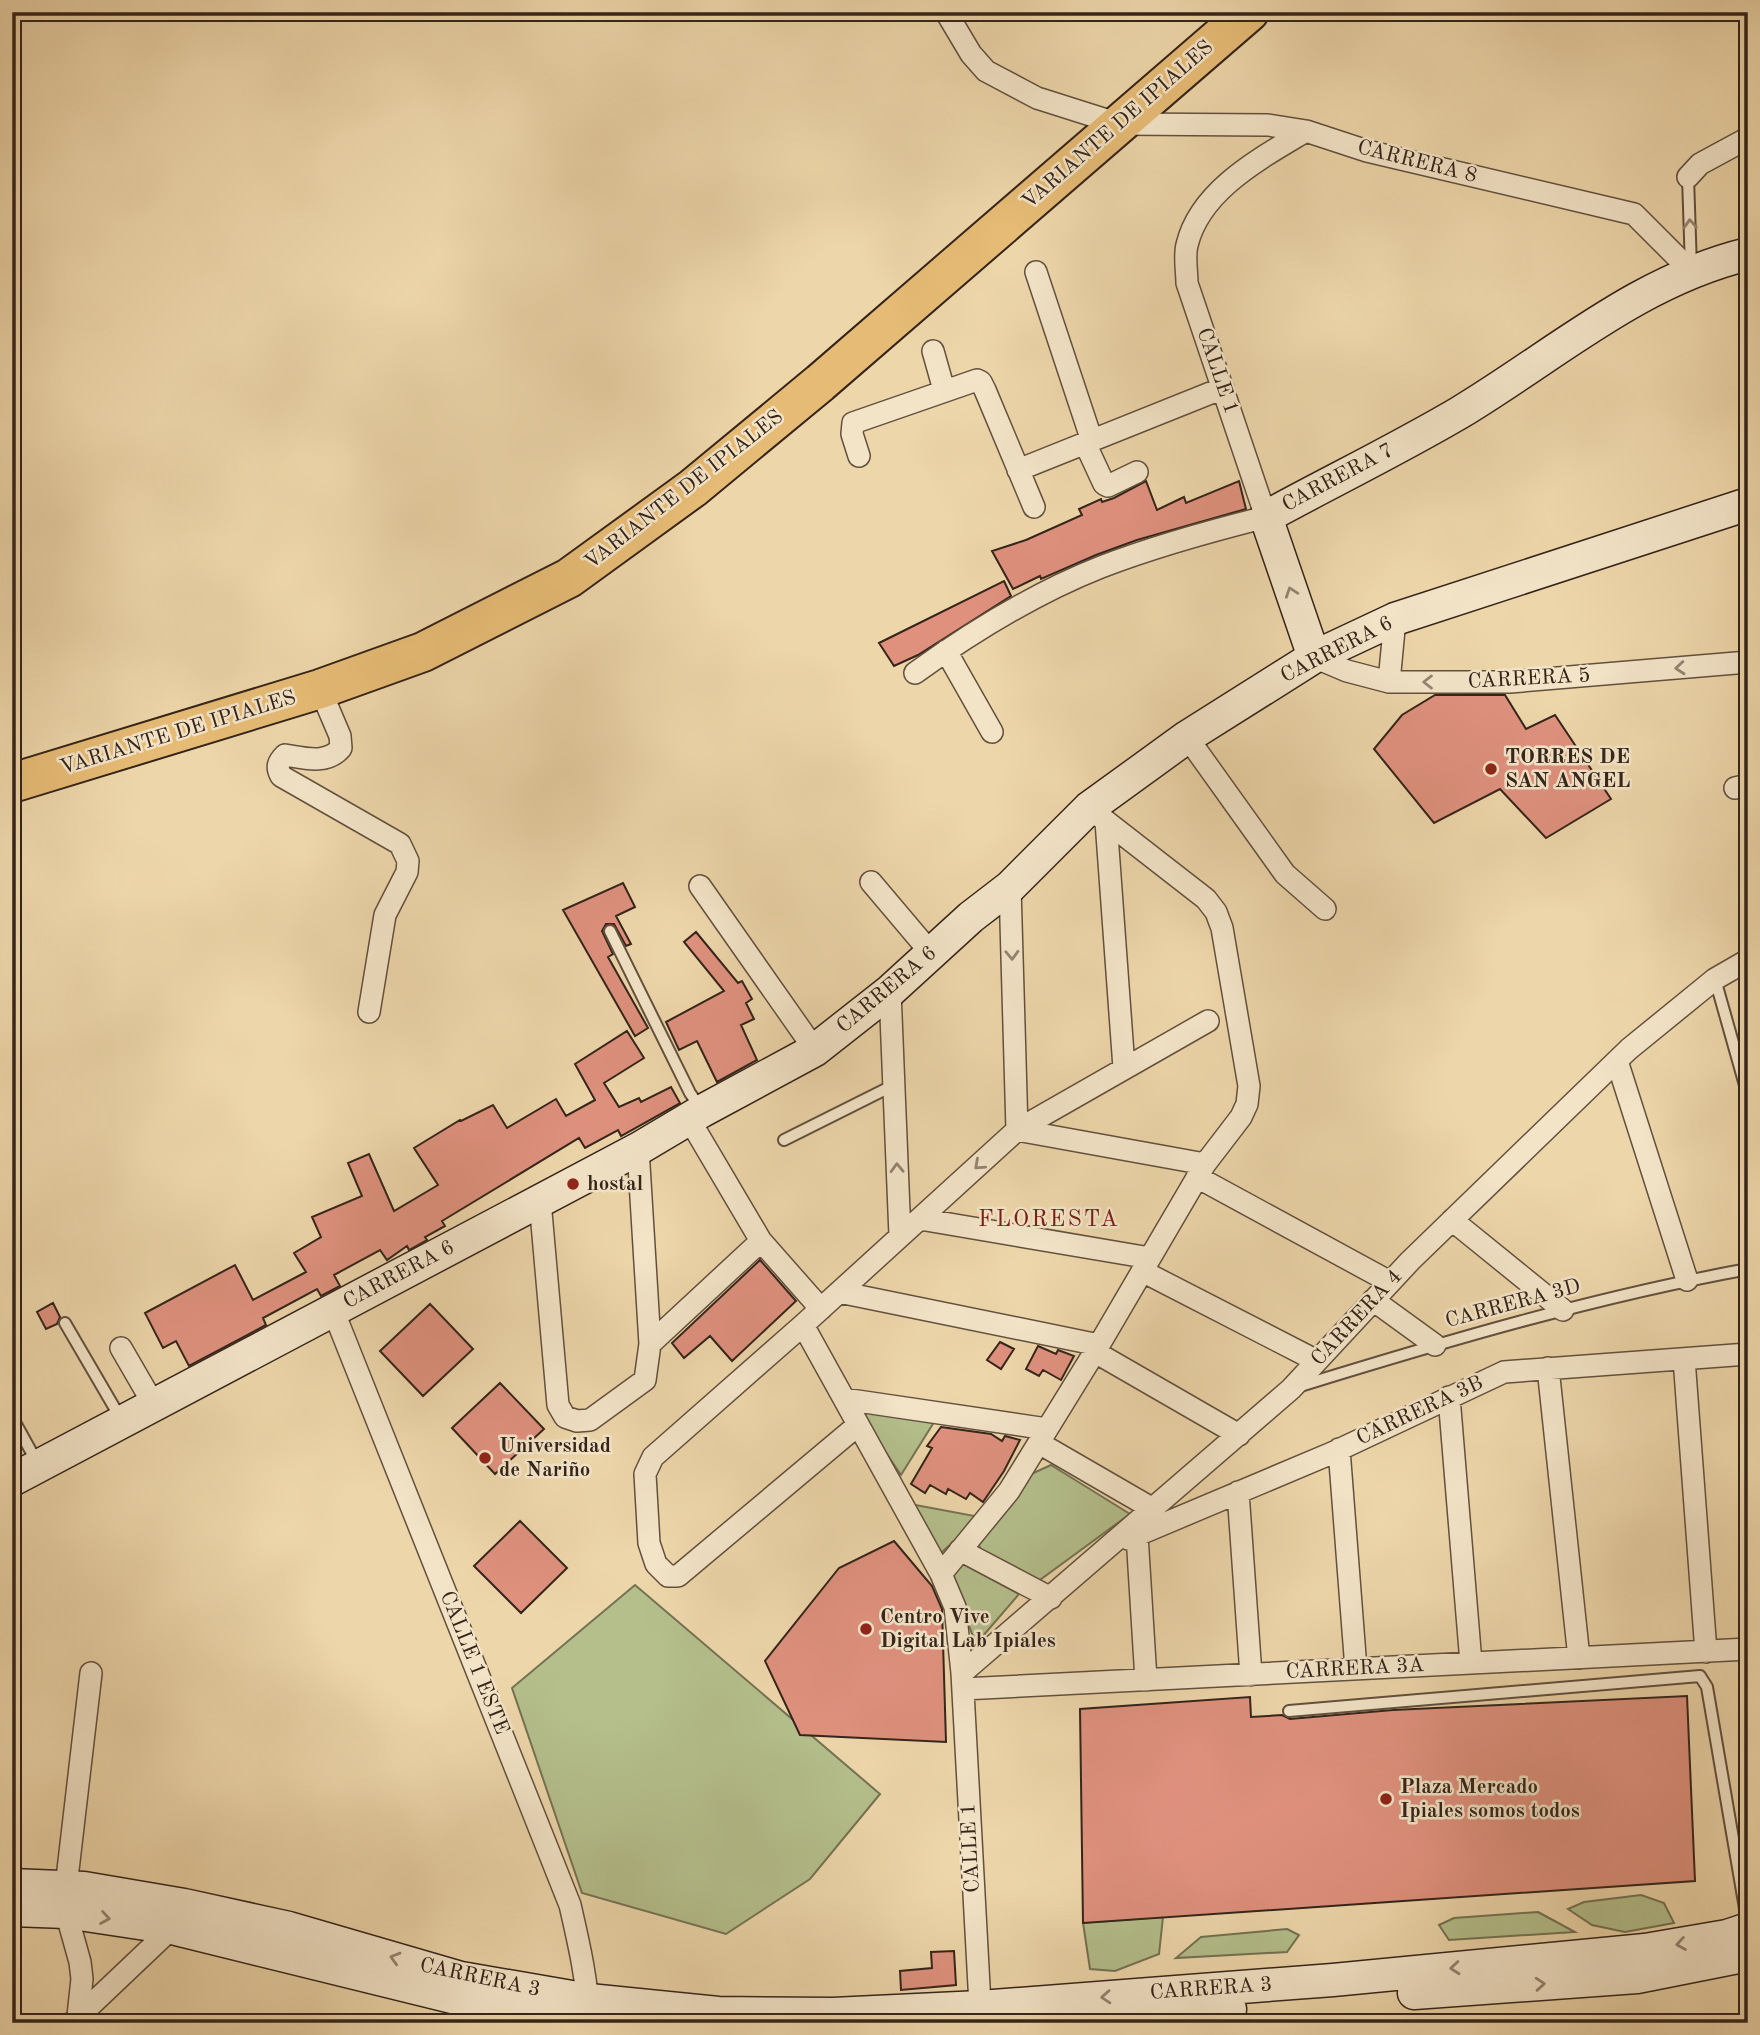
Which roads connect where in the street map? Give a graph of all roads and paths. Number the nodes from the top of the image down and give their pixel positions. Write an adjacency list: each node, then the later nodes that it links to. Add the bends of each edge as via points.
1 (946, 12): 3 (street, CARRERA 8, via 986,71 1037,98)
2 (1249, 12): 3 (highway, VARIANTE DE IPIALES)
3 (1119, 124): 4 (street, CARRERA 8, via 1268,125); 26 (highway, VARIANTE DE IPIALES, via 693,488 569,578 423,652)
4 (1306, 131): 8 (street, CARRERA 8, via 1367,151 1634,214); 11 (street, CALLE 1, via 1240,171 1200,214 1186,247 1187,284)
5 (1748, 138): 6 (street, via 1700,164)
6 (1688, 177): 8 (lane, one-way to 6)
7 (1748, 254): 8 (street, CARRERA 7)
8 (1691, 271): 19 (street, CARRERA 7, via 1628,302 1459,413)
9 (1036, 272): 13 (street)
10 (933, 351): 12 (street)
11 (1223, 388): 13 (street); 19 (street, CALLE 1)
12 (944, 390): 14 (street, via 853,423); 15 (street, via 981,382)
13 (1088, 442): 15 (street); 16 (street, via 1104,484)
14 (859, 456)
15 (1018, 470): 18 (street)
16 (1137, 472)
17 (1748, 504): 20 (street, CARRERA 6)
18 (1034, 507)
19 (1266, 517): 21 (street, CARRERA 7, via 1181,539 1099,568 1021,606); 22 (street, CALLE 1, one-way to 19)
20 (1395, 620): 22 (street, CARRERA 6); 25 (street)
21 (946, 651): 24 (street, CARRERA 7); 27 (street)
22 (1314, 657): 25 (street, CARRERA 5); 28 (street, CARRERA 6)
23 (1748, 662): 25 (street, CARRERA 5, one-way to 25, via 1510,682)
24 (915, 673)
25 (1389, 682)
26 (320, 689): 29 (highway, VARIANTE DE IPIALES); 40 (street, via 341,748 323,759 285,755 278,771 400,844 408,861 383,922)
27 (992, 732)
28 (1187, 737): 30 (street, CARRERA 6); 34 (street, via 1285,874)
29 (12, 783)
30 (1097, 814): 33 (street, CARRERA 6); 44 (street); 51 (street, via 1206,899 1222,928 1249,1086 1241,1116)
31 (871, 881): 36 (street)
32 (701, 886): 42 (street)
33 (1010, 887): 36 (street, CARRERA 6); 48 (street, one-way to 48)
34 (1325, 909)
35 (610, 931): 47 (lane, via 690,1093)
36 (931, 953): 39 (street, CARRERA 6)
37 (1748, 960): 38 (street, CARRERA 4)
38 (1715, 979): 43 (street, CARRERA 4); 46 (lane)
39 (890, 991): 42 (street, CARRERA 6); 45 (street)
40 (369, 1012)
41 (1208, 1021): 44 (street)
42 (815, 1050): 47 (street, CARRERA 6)
43 (1616, 1061): 54 (street, CARRERA 4); 59 (street)
44 (1124, 1068): 48 (street)
45 (894, 1085): 49 (lane); 55 (street, one-way to 45)
46 (1748, 1096)
47 (696, 1115): 50 (street, CARRERA 6); 56 (street)
48 (1017, 1130): 51 (street); 53 (street, one-way to 53)
49 (784, 1140)
50 (638, 1149): 52 (street, CARRERA 6); 68 (street)
51 (1201, 1170): 57 (street); 60 (street)
52 (540, 1201): 64 (street, CARRERA 6); 68 (street, via 558,1405 565,1417 590,1420 645,1380)
53 (920, 1219): 55 (street); 57 (street)
54 (1452, 1220): 60 (street, CARRERA 4); 65 (street)
55 (900, 1236): 61 (street)
56 (761, 1241): 63 (street); 68 (street)
57 (1146, 1265): 71 (street); 74 (street)
58 (1748, 1269): 59 (lane, CARRERA 3D)
59 (1687, 1280): 65 (lane, CARRERA 3D)
60 (1390, 1282): 62 (street, CARRERA 4)
61 (839, 1292): 63 (street); 71 (street)
62 (1373, 1300): 69 (street); 74 (street, CARRERA 4)
63 (821, 1309): 67 (street)
64 (333, 1310): 79 (street, CARRERA 6); 110 (street, CALLE 1 ESTE, via 570,1905)
65 (1563, 1310): 69 (lane, CARRERA 3D)
66 (65, 1323): 81 (lane)
67 (803, 1325): 78 (street, CALLE 1); 82 (street, via 653,1457 645,1474 649,1543 656,1564 667,1576 678,1576)
68 (650, 1344)
69 (1435, 1345): 76 (lane, CARRERA 3D)
70 (121, 1348): 79 (street)
71 (1097, 1348): 83 (street); 84 (street)
72 (1748, 1354): 73 (street, CARRERA 3B)
73 (1684, 1359): 75 (street, CARRERA 3B); 95 (street)
74 (1317, 1361): 76 (street, CARRERA 4)
75 (1548, 1368): 77 (street, CARRERA 3B, via 1504,1372); 96 (street)
76 (1291, 1389): 83 (street, CARRERA 4)
77 (1450, 1397): 85 (street, CARRERA 3B); 97 (street)
78 (844, 1399): 82 (street, CALLE 1); 84 (street)
79 (154, 1405): 81 (street, CARRERA 6)
80 (12, 1417): 86 (lane)
81 (122, 1422): 86 (street, CARRERA 6)
82 (858, 1425): 92 (street, CALLE 1)
83 (1239, 1435): 88 (street, CARRERA 4)
84 (1043, 1436): 88 (street); 91 (street, via 1009,1491)
85 (1339, 1449): 87 (street, CARRERA 3B); 98 (street)
86 (26, 1473)
87 (1238, 1492): 89 (street, CARRERA 3B); 100 (street)
88 (1153, 1509): 90 (street, CARRERA 4)
89 (1138, 1535): 90 (street, CARRERA 3B); 101 (street)
90 (1111, 1546): 93 (street, CARRERA 4)
91 (960, 1550): 92 (street); 93 (street)
92 (941, 1574): 102 (street, CALLE 1, via 955,1607)
93 (1051, 1598): 102 (street, CARRERA 4)
94 (1748, 1649): 95 (street, CARRERA 3A)
95 (1706, 1651): 96 (street, CARRERA 3A)
96 (1578, 1658): 97 (street, CARRERA 3A)
97 (1471, 1664): 98 (street, CARRERA 3A)
98 (1356, 1669): 100 (street, CARRERA 3A)
99 (90, 1674): 105 (street)
100 (1251, 1675): 101 (street, CARRERA 3A)
101 (1146, 1680): 102 (street, CARRERA 3A)
102 (962, 1681): 111 (street, CALLE 1)
103 (1289, 1711): 108 (lane, via 1700,1676 1707,1687)
104 (12, 1885): 105 (street, CARRERA 3)
105 (66, 1900): 106 (street, CARRERA 3); 107 (street, CARRERA 3, via 84,1888); 112 (street, via 82,1979)
106 (12, 1910)
107 (178, 1916): 110 (street, CARRERA 3, one-way to 107, via 289,1928); 112 (street); 114 (street, CARRERA 3)
108 (1748, 1928): 111 (street, CARRERA 3, one-way to 111, via 1727,1936 1631,1952)
109 (1748, 1955): 115 (street, CARRERA 3, one-way to 109, via 1637,1977)
110 (589, 2012): 113 (street, CARRERA 3)
111 (980, 2015): 113 (street, CARRERA 3)
112 (75, 2019)
113 (833, 2019)
114 (558, 2023)
115 (1082, 2023)

